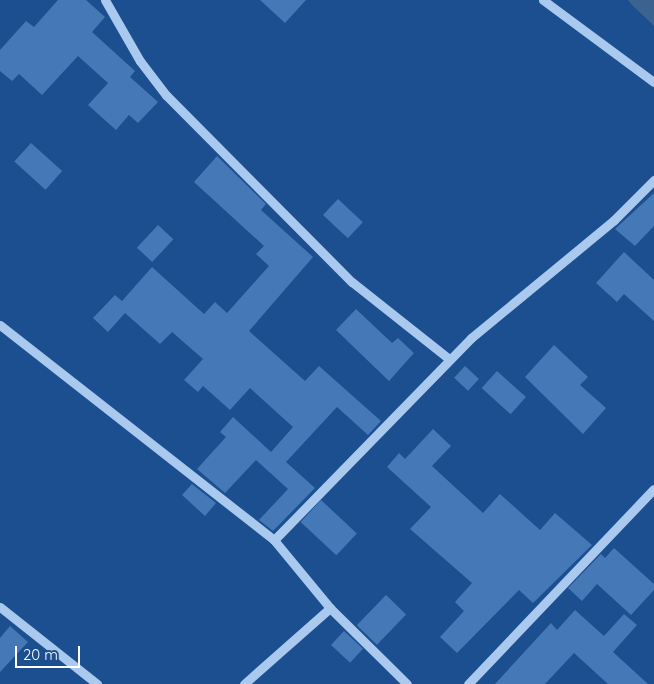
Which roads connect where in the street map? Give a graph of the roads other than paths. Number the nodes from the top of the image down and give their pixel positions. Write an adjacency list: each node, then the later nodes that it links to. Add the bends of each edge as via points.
1 (105, 0): 6 (street, via 140,61 166,95 352,282)
2 (543, 0): 3 (street)
3 (654, 82)
4 (654, 180): 6 (street, via 614,220 471,338)
5 (0, 325): 8 (street)
6 (449, 360): 8 (street)
7 (654, 489): 14 (street)
8 (274, 540): 10 (street)
9 (0, 607): 11 (street)
10 (330, 608): 12 (street); 13 (street)
11 (97, 684)
12 (244, 684)
13 (407, 684)
14 (468, 684)

